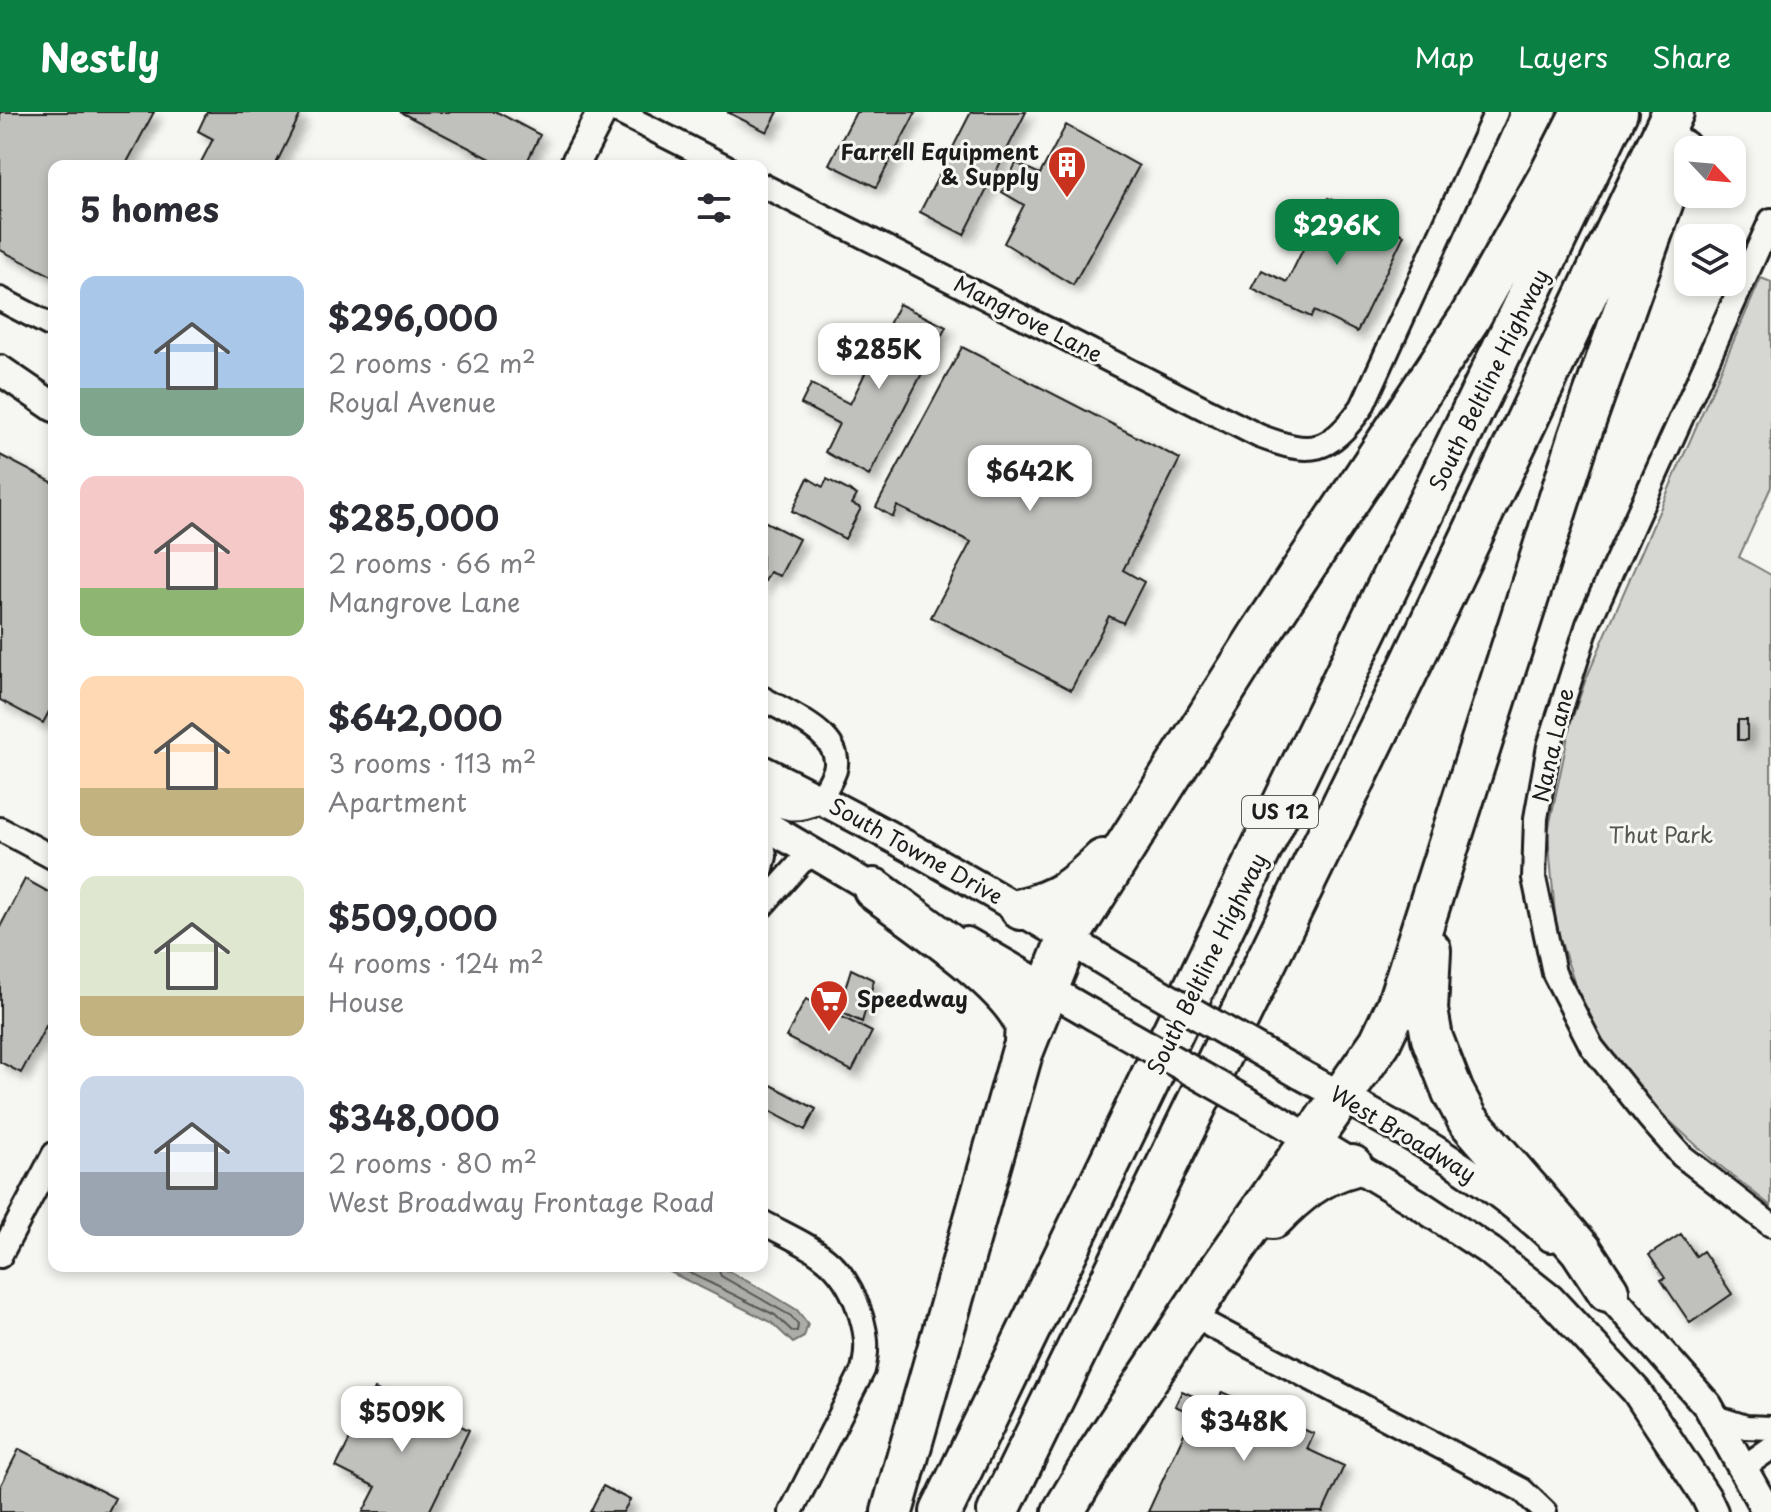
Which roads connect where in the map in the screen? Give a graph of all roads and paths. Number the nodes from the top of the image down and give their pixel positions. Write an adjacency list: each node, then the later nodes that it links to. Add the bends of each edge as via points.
1 (602, 112): 8 (street)
2 (618, 112): 9 (street)
3 (1496, 112): 10 (street, Mangrove Lane, via 1362,407 1343,433 1308,448 1288,447 1248,430)
4 (1582, 112): 21 (highway, via 1469,319 1260,634)
5 (1617, 112): 49 (highway, South Beltline Highway / US 12)
6 (1673, 112): 50 (highway, US 12)
7 (1694, 112): 27 (highway, via 1579,438)
8 (577, 160)
9 (713, 160)
10 (768, 188)
11 (1771, 220): 12 (street, Nana Lane)
12 (1766, 249): 38 (street, Nana Lane, via 1588,624 1542,781 1534,878 1554,973 1592,1047 1682,1156)
13 (0, 299): 14 (street)
14 (48, 324)
15 (48, 390): 16 (street, via 0,370)
16 (48, 403)
17 (768, 702): 20 (street, via 827,737 836,751 836,768)
18 (768, 773): 20 (street, South Towne Drive)
19 (768, 796): 20 (street, via 790,807)
20 (820, 799): 29 (street, South Towne Drive)
21 (1141, 825): 29 (highway, via 1077,885 1049,903); 30 (highway)
22 (768, 827): 24 (street)
23 (0, 829): 25 (street)
24 (815, 854): 26 (street); 28 (street)
25 (48, 855)
26 (874, 889): 31 (street); 32 (highway, via 1011,1002 1026,1026)
27 (1436, 889): 33 (highway, via 1397,1006 1380,1042); 41 (highway, via 1427,1010 1440,1064 1468,1120 1581,1250)
28 (768, 899)
29 (1021, 909): 30 (street, South Towne Drive)
30 (1068, 938): 31 (highway); 33 (street, West Broadway, bridge)
31 (1046, 988): 32 (highway); 34 (street, bridge)
32 (1025, 1043): 48 (highway)
33 (1342, 1097): 34 (highway); 41 (street, West Broadway, via 1479,1178)
34 (1309, 1139): 36 (street); 40 (highway)
35 (48, 1165): 39 (street)
36 (1352, 1166): 40 (highway, via 1317,1179); 53 (street, via 1491,1252 1550,1299 1636,1391)
37 (768, 1225): 47 (street, via 819,1252 849,1282 868,1352)
38 (1771, 1225)
39 (0, 1256)
40 (1212, 1281): 51 (highway)
41 (1608, 1291): 43 (street, West Broadway)
42 (1211, 1326): 52 (street, via 1522,1490)
43 (1715, 1417): 44 (street); 46 (street, West Broadway)
44 (1771, 1428)
45 (1771, 1448): 46 (street)
46 (1744, 1467): 54 (street, West Broadway)
47 (791, 1512)
48 (892, 1512)
49 (941, 1512)
50 (998, 1512)
51 (1063, 1512)
52 (1545, 1512)
53 (1713, 1512)
54 (1767, 1512)

